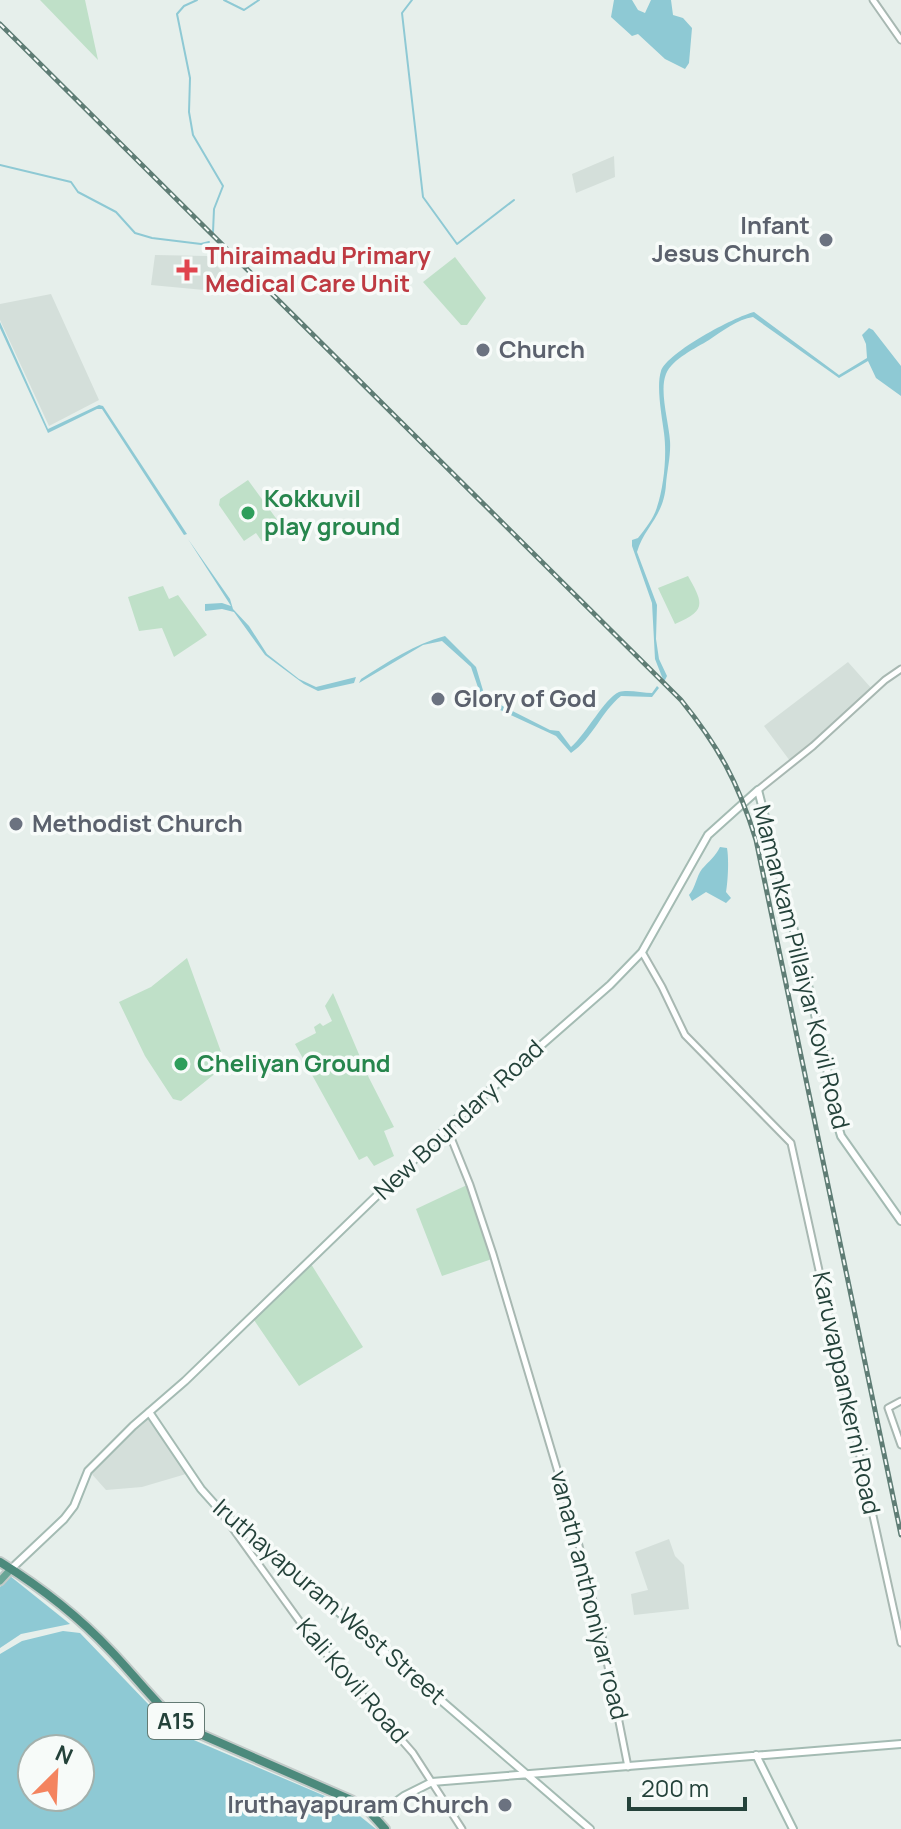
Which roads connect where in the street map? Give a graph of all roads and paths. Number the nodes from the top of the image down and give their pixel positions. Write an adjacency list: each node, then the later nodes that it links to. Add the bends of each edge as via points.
1 (873, 0): 2 (street)
2 (901, 40)
3 (901, 669): 4 (street, New Boundary Road)
4 (758, 790): 5 (main road, New Boundary Road, via 708,835); 7 (main road, Mamankam Pillaiyar Kovil Road, via 841,1136)
5 (642, 952): 6 (main road, New Boundary Road); 15 (street, Karuvappankerni Road, via 685,1035 791,1143)
6 (447, 1128): 9 (main road, New Boundary Road); 18 (street, vanath anthoniyar road, via 493,1254 544,1424 598,1619)
7 (901, 1221)
8 (901, 1401): 10 (street, via 888,1408)
9 (149, 1412): 11 (main road, Iruthayapuram West Street); 13 (main road, New Boundary Road, via 88,1471 64,1519)
10 (901, 1445)
11 (218, 1508): 19 (main road, Iruthayapuram West Street); 20 (street, Kali Kovil Road, via 308,1633)
12 (0, 1562): 13 (highway, A15)
13 (11, 1569): 14 (main road); 21 (highway, A15, via 110,1649 184,1727 351,1800)
14 (0, 1581)
15 (901, 1643)
16 (901, 1744): 17 (main road)
17 (756, 1755): 18 (main road); 25 (main road)
18 (628, 1767): 19 (main road)
19 (527, 1775): 20 (main road); 24 (main road, Iruthayapuram West Street)
20 (431, 1779): 21 (main road); 23 (street, Kali Kovil Road)
21 (375, 1817): 22 (highway, A15)
22 (385, 1829)
23 (462, 1829)
24 (590, 1829)
25 (793, 1829)

